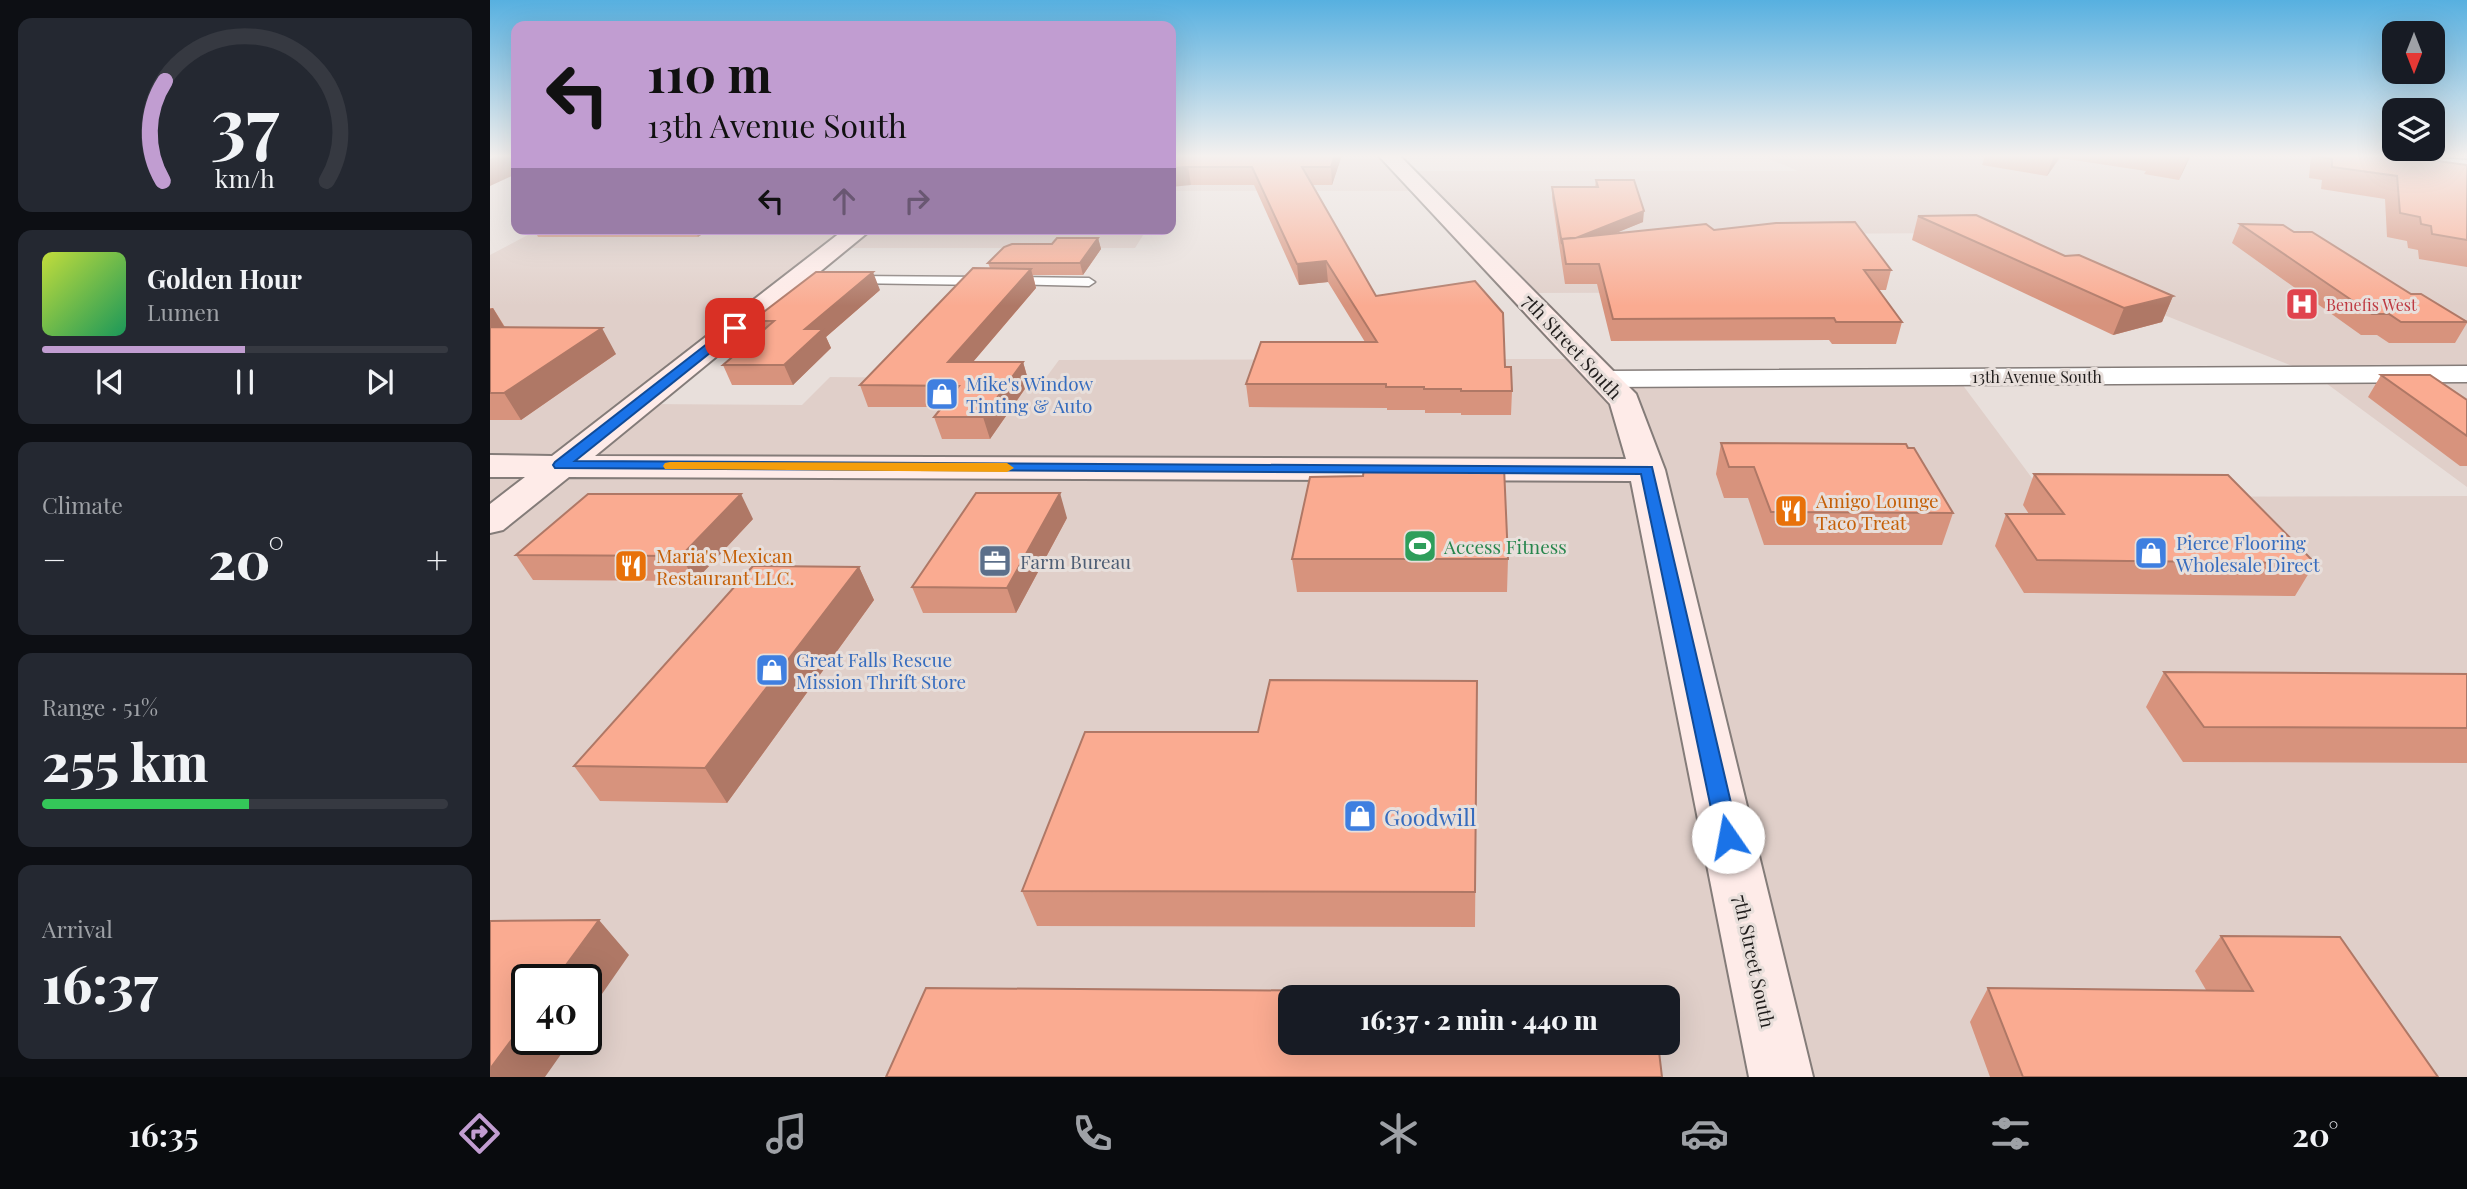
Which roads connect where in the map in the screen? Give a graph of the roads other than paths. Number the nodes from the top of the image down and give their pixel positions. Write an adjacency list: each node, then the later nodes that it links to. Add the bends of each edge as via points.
1 (1437, 205): 8 (street, 7th Street South)
2 (854, 235): 9 (street, via 810,280)
3 (838, 280): 4 (lane)
4 (992, 281)
5 (1006, 281): 6 (lane)
6 (1090, 282)
7 (2467, 374): 8 (street, 13th Avenue South)
8 (1606, 379): 11 (street, 7th Street South, via 1625,401)
9 (560, 465): 10 (street); 11 (street); 12 (street)
10 (490, 466)
11 (1647, 470): 13 (street, 7th Street South)
12 (490, 522)
13 (1781, 1077)

